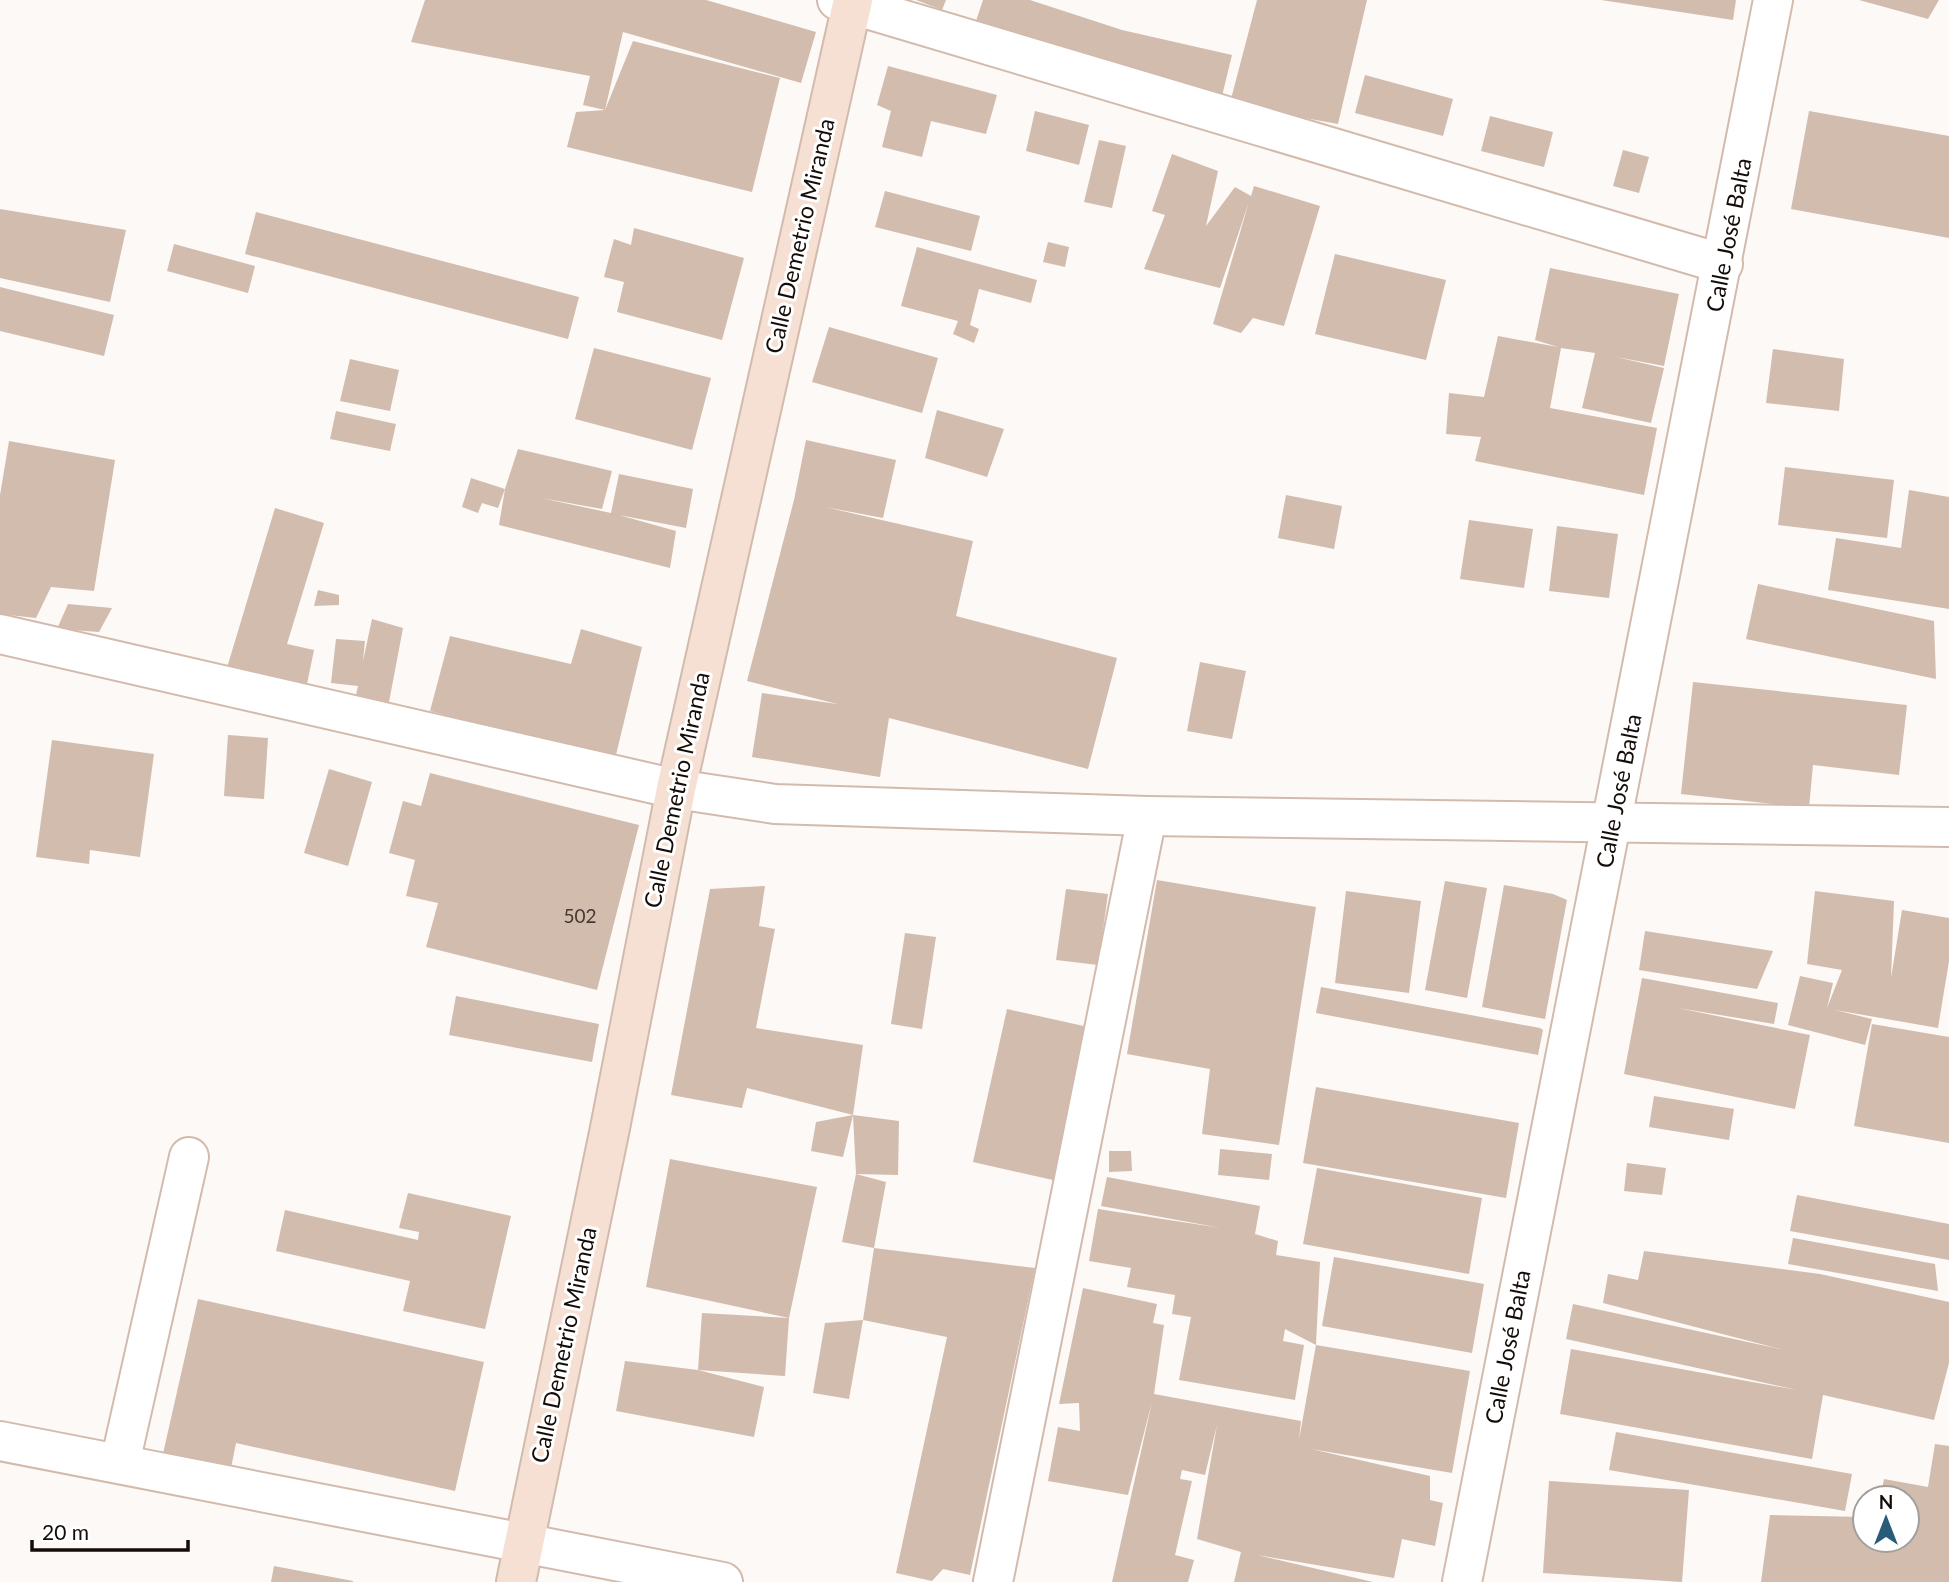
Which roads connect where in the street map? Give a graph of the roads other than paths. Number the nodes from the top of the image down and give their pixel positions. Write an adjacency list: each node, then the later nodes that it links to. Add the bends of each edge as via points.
1 (1773, 0): 3 (street, Calle José Balta)
2 (847, 1): 3 (street); 5 (main road, Calle Demetrio Miranda)
3 (1723, 264): 7 (street, Calle José Balta)
4 (0, 634): 5 (street)
5 (676, 789): 6 (street, via 775,804); 12 (main road, Calle Demetrio Miranda)
6 (1147, 816): 7 (street); 15 (street)
7 (1614, 821): 8 (street); 16 (street, Calle José Balta)
8 (1949, 827)
9 (189, 1157): 11 (street)
10 (0, 1441): 11 (street)
11 (120, 1463): 12 (street)
12 (523, 1545): 13 (main road, Calle Demetrio Miranda); 14 (street)
13 (516, 1582)
14 (723, 1582)
15 (993, 1582)
16 (1462, 1582)

